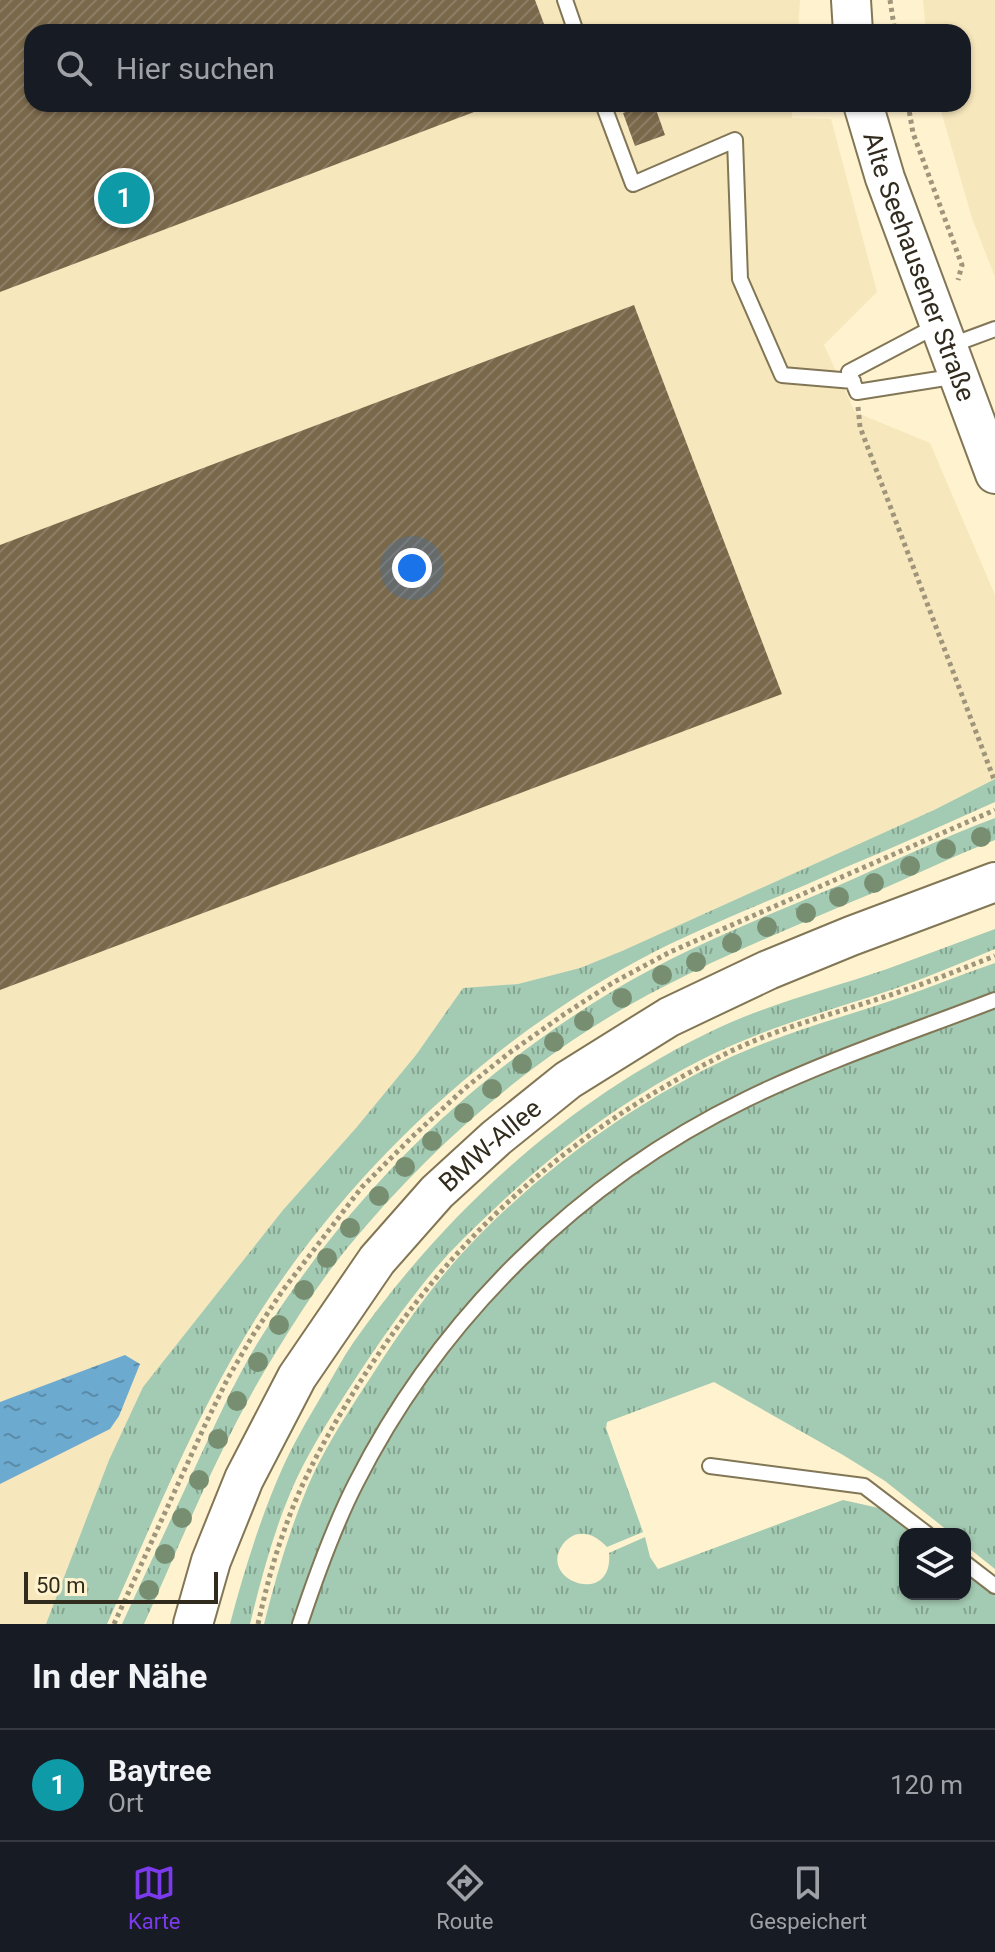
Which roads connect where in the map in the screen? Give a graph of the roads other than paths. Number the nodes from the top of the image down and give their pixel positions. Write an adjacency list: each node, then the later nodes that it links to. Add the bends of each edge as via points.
1 (565, 0): 3 (lane)
2 (851, 0): 4 (main road)
3 (573, 24)
4 (852, 24)
5 (606, 112): 9 (lane, via 633,184 735,140 740,279 782,375)
6 (865, 112): 8 (main road, Alte Seehausener Straße)
7 (995, 329): 8 (lane)
8 (949, 349): 9 (lane); 9 (lane, via 849,372); 10 (main road, Alte Seehausener Straße)
9 (855, 387)
10 (995, 474)
11 (995, 882): 17 (main road, BMW-Allee, via 782,964 669,1017 568,1080 460,1170 377,1260 297,1377 244,1479)
12 (995, 1000): 18 (lane, via 746,1100 638,1163 523,1256 467,1316 384,1432 332,1536)
13 (710, 1466): 14 (lane, via 864,1486)
14 (919, 1528)
15 (971, 1568): 16 (lane)
16 (995, 1586)
17 (193, 1624)
18 (300, 1624)

